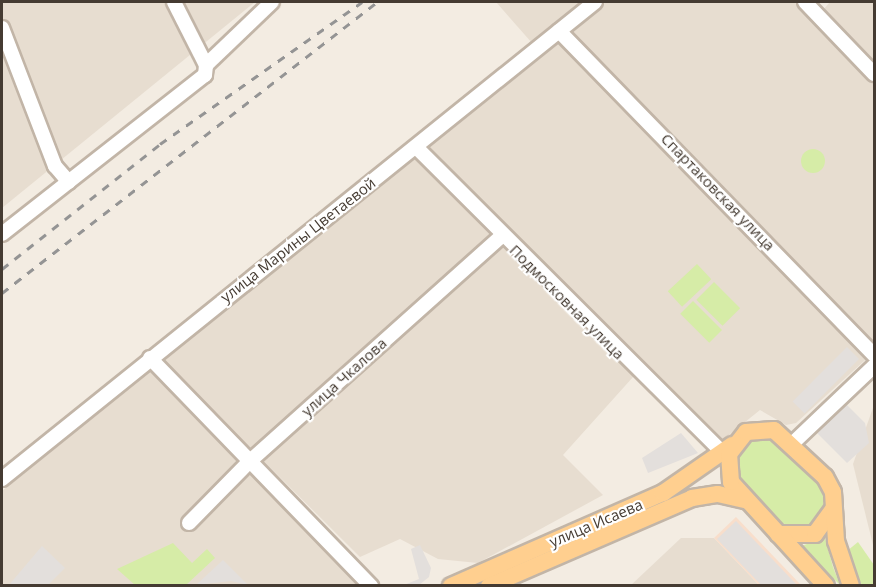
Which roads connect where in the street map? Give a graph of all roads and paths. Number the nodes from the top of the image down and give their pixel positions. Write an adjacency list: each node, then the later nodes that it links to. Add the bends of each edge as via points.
1 (174, 2): 7 (street)
2 (272, 2): 7 (street)
3 (595, 2): 6 (street, улица Марины Цветаевой)
4 (805, 2): 8 (street)
5 (2, 28): 10 (street, via 55,166)
6 (559, 31): 9 (street, улица Марины Цветаевой); 13 (street, Спартаковская улица)
7 (206, 65): 10 (street, via 205,75)
8 (874, 74)
9 (416, 147): 12 (street, Подмосковная улица); 14 (street, улица Марины Цветаевой)
10 (69, 182): 11 (street)
11 (2, 234)
12 (502, 236): 17 (street, Подмосковная улица); 18 (street, улица Чкалова)
13 (874, 355)
14 (150, 358): 18 (street); 19 (street, улица Марины Цветаевой)
15 (874, 366): 16 (street)
16 (793, 443): 17 (main road, via 764,428 746,432); 21 (main road, via 830,484)
17 (728, 449): 20 (main road, via 728,474); 25 (main road, улица Исаева, via 663,493)
18 (250, 461): 22 (street, улица Чкалова); 24 (street)
19 (2, 479)
20 (746, 501): 23 (main road); 26 (main road, улица Исаева, via 718,494 692,498)
21 (833, 509): 23 (main road, via 814,534 799,538); 28 (main road, via 836,541)
22 (189, 523)
23 (778, 534): 27 (main road)
24 (371, 585)
25 (451, 585)
26 (489, 585)
27 (826, 585)
28 (851, 585)

